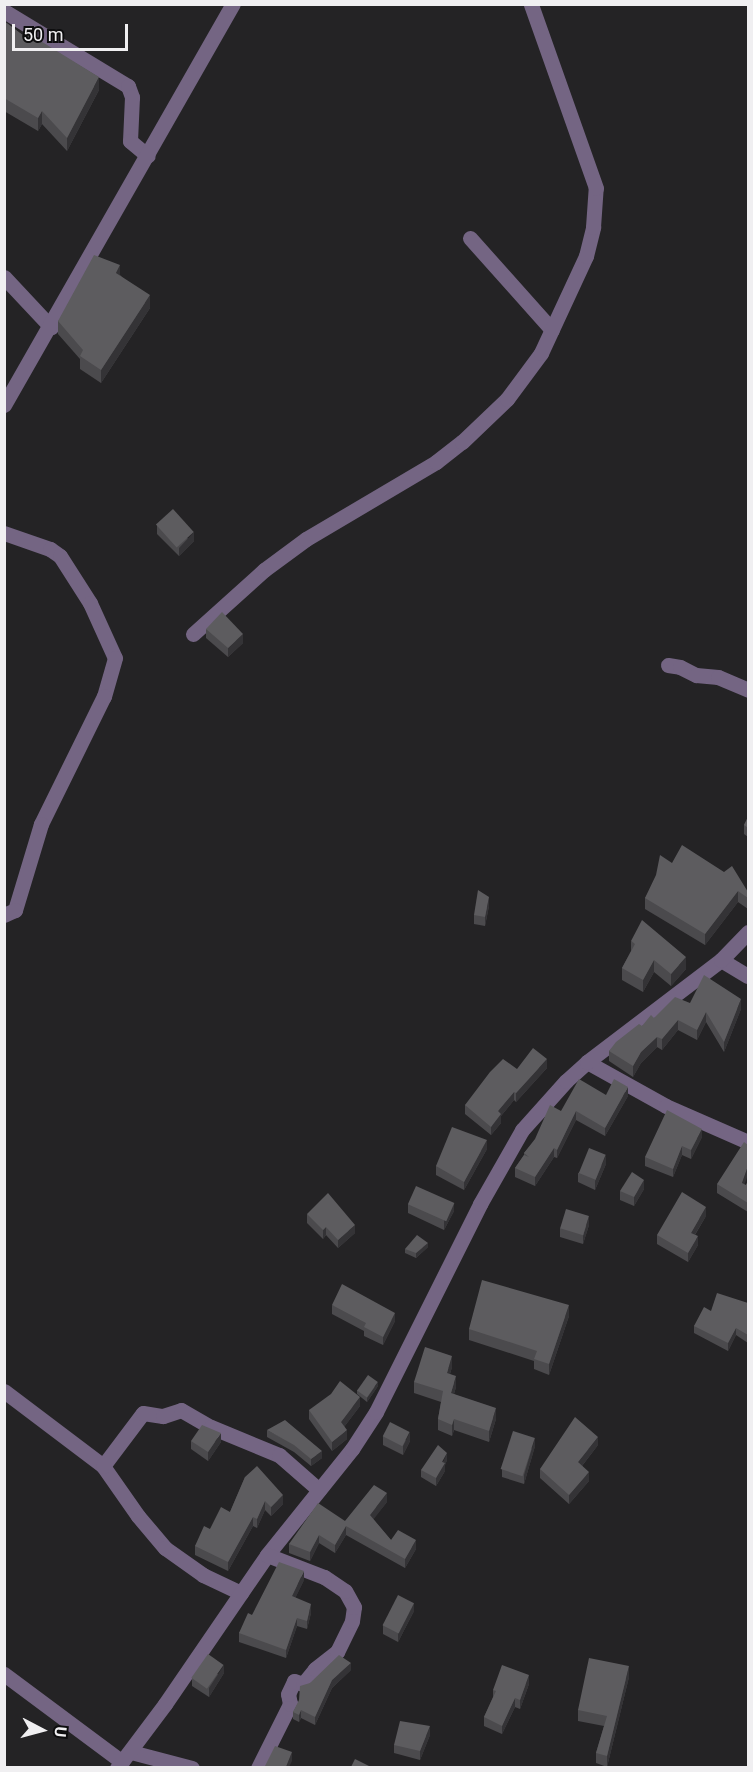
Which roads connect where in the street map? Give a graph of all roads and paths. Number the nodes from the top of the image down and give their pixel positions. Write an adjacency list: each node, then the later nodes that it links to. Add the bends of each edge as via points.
1 (233, 4): 4 (street)
2 (531, 4): 8 (street, via 596,189 586,256)
3 (4, 11): 4 (street, via 128,86 132,97 130,141)
4 (148, 156): 7 (street)
5 (470, 238): 8 (street)
6 (4, 277): 7 (street)
7 (51, 327): 9 (street)
8 (552, 330): 11 (street, via 528,374 462,442 436,462 306,539 264,570)
9 (4, 405)
10 (4, 533): 14 (street, via 60,556 90,603 115,658 104,696 41,824 15,910)
11 (193, 634)
12 (668, 665): 13 (street, via 696,675 718,677)
13 (748, 690)
14 (4, 915)
15 (748, 932): 16 (street)
16 (721, 960): 17 (street); 18 (street)
17 (748, 976)
18 (587, 1062): 19 (street, via 666,1106); 22 (street, via 522,1130 480,1204 376,1412)
19 (748, 1142)
20 (4, 1391): 21 (street)
21 (103, 1466): 22 (street, via 143,1413 164,1416 181,1410 279,1455); 24 (street, via 165,1548 203,1575)
22 (320, 1490): 23 (street)
23 (267, 1555): 24 (street); 28 (street, via 324,1577 345,1591 354,1607 352,1621 336,1652 303,1684 293,1682 288,1694 290,1704)
24 (241, 1593): 26 (street)
25 (4, 1674): 26 (street)
26 (123, 1760): 27 (street)
27 (192, 1767)
28 (258, 1767)

